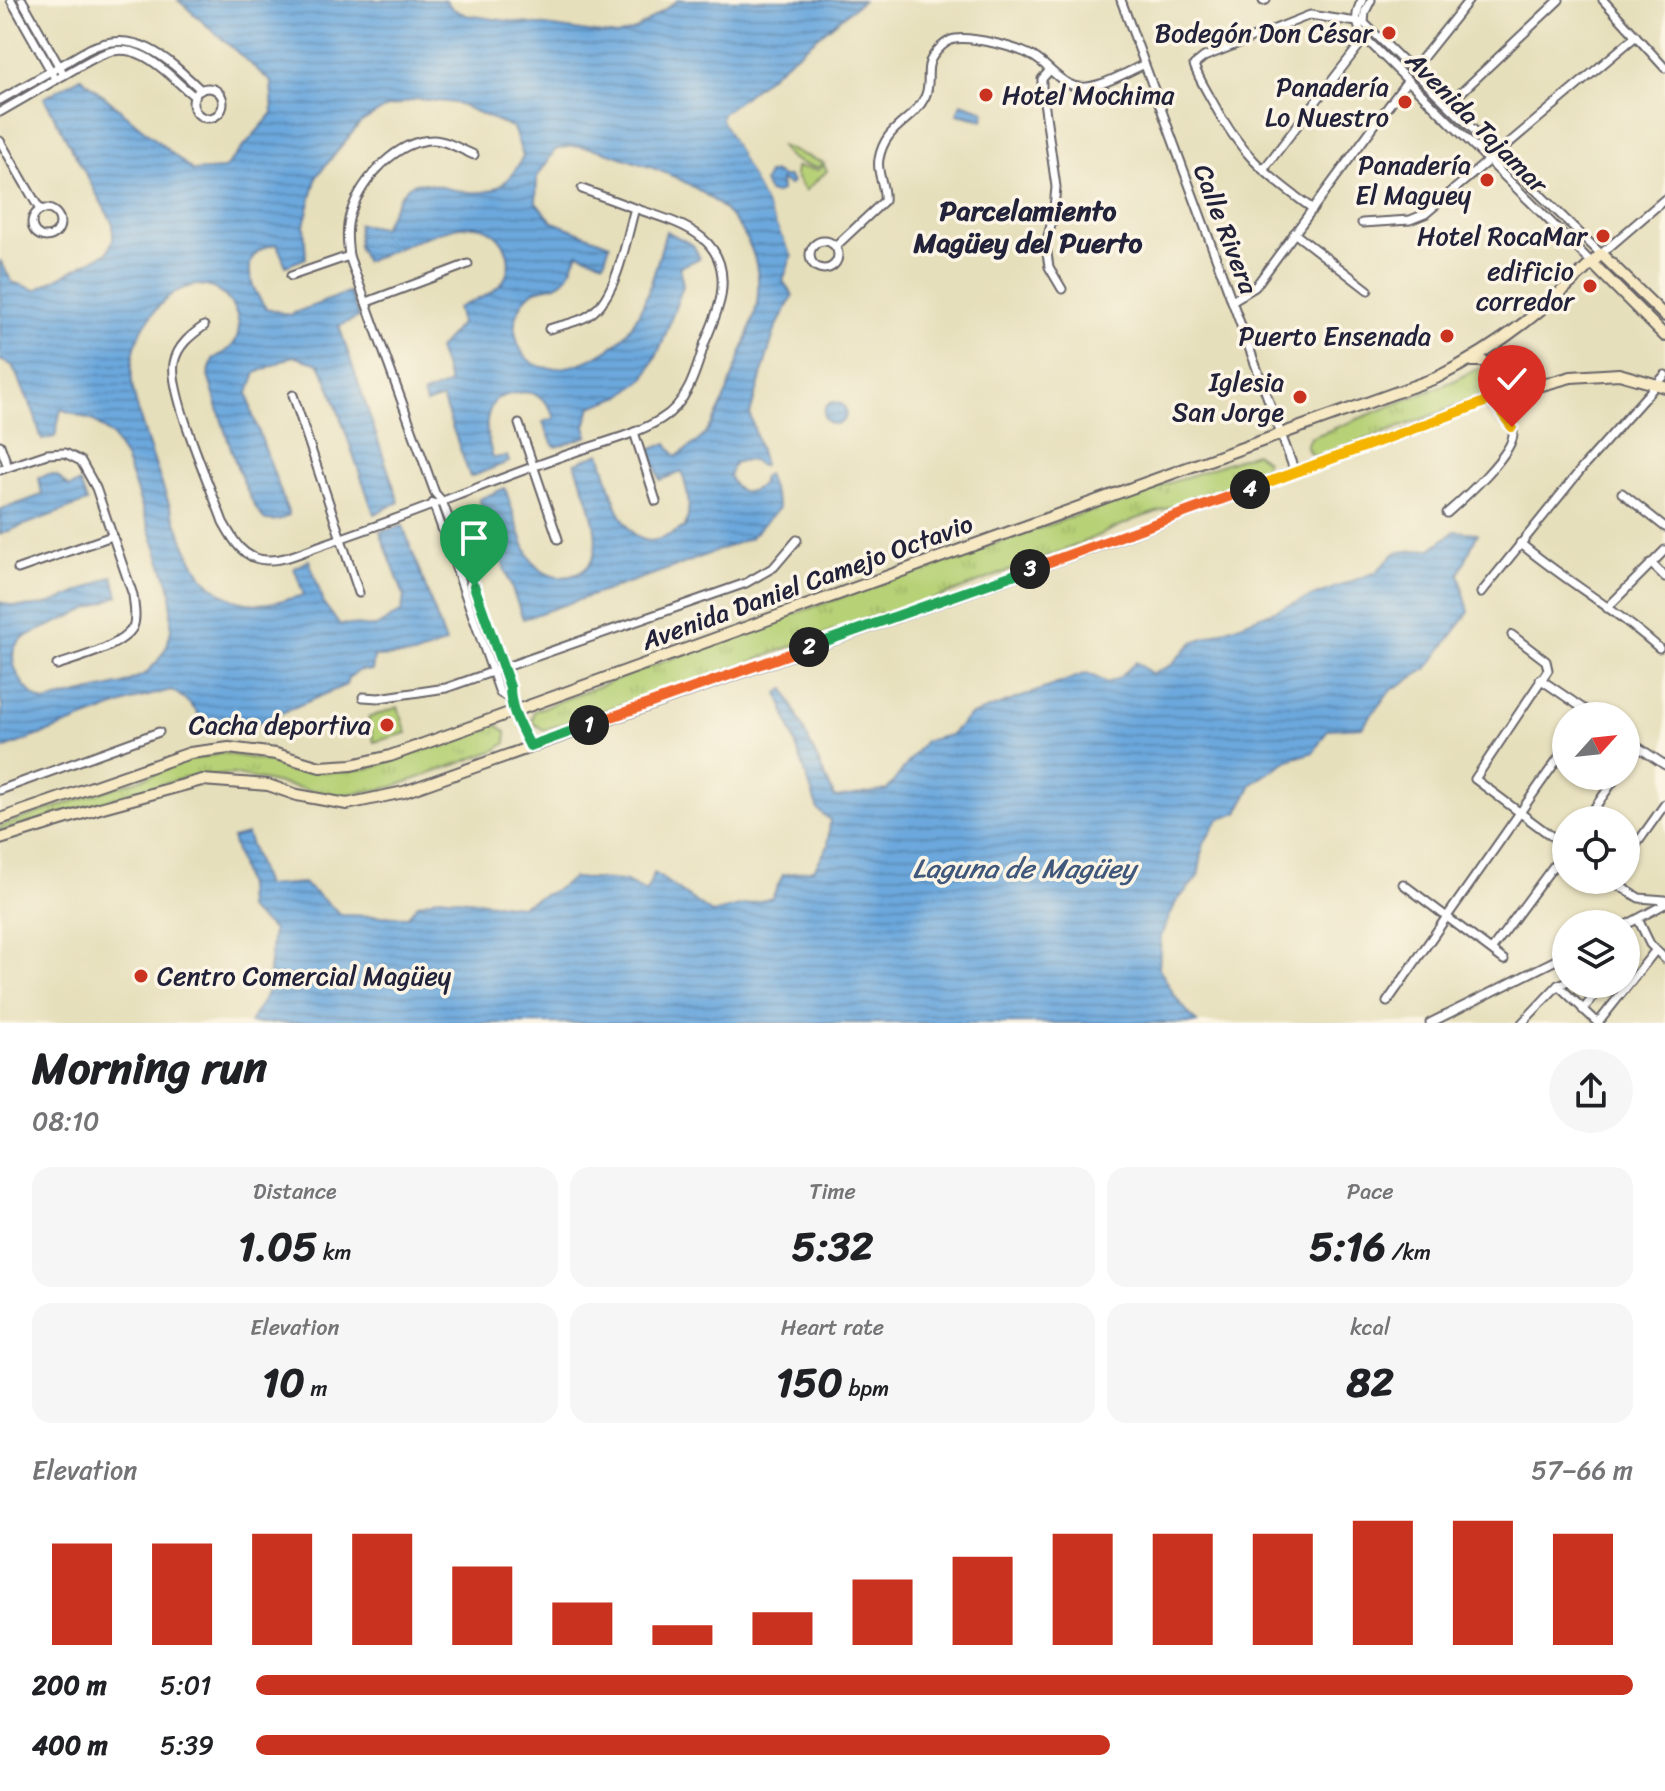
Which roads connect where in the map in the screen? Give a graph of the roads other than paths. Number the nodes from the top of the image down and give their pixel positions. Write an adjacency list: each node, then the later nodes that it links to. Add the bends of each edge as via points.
1 (1121, 0): 12 (street, Calle Rivera)
2 (1362, 0): 9 (street, via 1356,13)
3 (1371, 0): 9 (street)
4 (1469, 0): 16 (street)
5 (1559, 0): 24 (street)
6 (1603, 0): 10 (street)
7 (22, 1): 8 (street); 13 (street)
8 (12, 3): 17 (street)
9 (1360, 24): 11 (street, Avenida Tajamar); 16 (street, Avenida Tajamar); 30 (street, via 1310,15 1195,62 1226,126)
10 (1636, 36): 14 (street); 27 (street)
11 (1365, 38): 20 (street, Avenida Tajamar); 30 (street)
12 (1143, 65): 15 (street, via 1087,87 1063,81); 46 (street, Calle Rivera)
13 (59, 67): 17 (street); 18 (street); 21 (street, via 92,48 130,41 150,47)
14 (1665, 68)
15 (1050, 70): 38 (street, via 1013,48 969,39 952,39 941,46 929,63 924,100 893,128 881,149 878,167 884,201); 44 (street, via 1042,87 1057,195 1046,243 1049,267)
16 (1413, 70): 24 (street, Avenida Tajamar)
17 (51, 71): 19 (street); 23 (street)
18 (64, 75): 19 (street); 22 (street, via 104,53 133,51)
19 (56, 80): 25 (street)
20 (1407, 81): 29 (street, Avenida Tajamar); 34 (street)
21 (201, 90): 22 (street); 22 (street, via 219,93 223,107 217,115 199,115)
22 (195, 97)
23 (0, 100)
24 (1449, 104): 27 (street, Avenida Tajamar)
25 (0, 112)
26 (0, 141): 35 (street)
27 (1498, 152): 29 (street); 39 (street, Avenida Tajamar)
28 (474, 155): 40 (street, via 437,140 417,141 398,151 352,209)
29 (1488, 161): 36 (street, via 1425,214); 41 (street, Avenida Tajamar)
30 (1263, 170): 34 (street)
31 (582, 189): 33 (street)
32 (1665, 199): 39 (street)
33 (635, 208): 50 (street, via 605,301 587,317); 57 (street, via 698,233 717,259 721,298 690,387 670,412)
34 (1313, 209): 37 (street)
35 (40, 210): 35 (street, via 32,218 33,229 42,237 53,236 60,227 59,216 51,209)
36 (1362, 223)
37 (1294, 233): 45 (street); 46 (street, via 1255,287)
38 (836, 246): 38 (street, via 828,241 815,244 810,257 815,266 828,269 836,264)
39 (1601, 254): 41 (main road, Avenida Daniel Camejo Octavio); 48 (main road)
40 (349, 256): 43 (street); 47 (street)
41 (1592, 263): 51 (main road); 52 (main road, Avenida Daniel Camejo Octavio, via 1550,304)
42 (468, 264): 47 (street)
43 (291, 276)
44 (1062, 289)
45 (1368, 290)
46 (1232, 301): 58 (street, Calle Rivera)
47 (367, 302): 63 (street)
48 (1665, 316)
49 (204, 326): 71 (street, via 187,338 174,361 174,386 233,540 242,551 267,561)
50 (549, 329)
51 (1665, 336)
52 (1468, 362): 55 (main road, via 1494,366 1502,384); 58 (main road, Avenida Daniel Camejo Octavio)
53 (1663, 382): 55 (main road, via 1619,374 1571,377); 74 (street)
54 (293, 395): 71 (street)
55 (1494, 399): 62 (main road); 68 (street, via 1513,435 1505,452)
56 (519, 424): 60 (street)
57 (634, 432): 60 (street); 66 (street)
58 (1282, 434): 62 (street, Calle Rivera); 91 (main road, Avenida Daniel Camejo Octavio)
59 (0, 445): 61 (street)
60 (534, 466): 65 (street); 72 (street)
61 (4, 468): 70 (street, via 47,454 65,453 81,461)
62 (1295, 472): 93 (main road)
63 (435, 493): 65 (street); 67 (street)
64 (1622, 493): 69 (street)
65 (442, 501): 67 (street); 85 (street)
66 (656, 501)
67 (433, 505): 71 (street); 86 (street)
68 (1447, 513)
69 (1665, 527)
70 (112, 536): 77 (street); 84 (street, via 133,595 133,627 119,640)
71 (341, 539): 79 (street)
72 (558, 539)
73 (797, 540): 85 (street, via 774,567 746,583)
74 (1520, 543): 80 (street); 81 (street)
75 (1665, 550): 76 (street)
76 (1651, 563): 78 (street); 81 (street)
77 (18, 569)
78 (1665, 577)
79 (359, 593)
80 (1481, 593)
81 (1607, 608): 83 (street)
82 (1512, 635): 87 (street, via 1546,661 1548,670)
83 (1659, 648)
84 (57, 665)
85 (504, 667): 86 (street); 89 (street)
86 (492, 671): 88 (street, via 446,688); 89 (street, via 500,693)
87 (1540, 679): 90 (street); 99 (street, via 1476,776)
88 (363, 697)
89 (509, 698): 91 (street)
90 (1573, 702)
91 (513, 712): 93 (street); 100 (main road, Avenida Daniel Camejo Octavio, via 352,765 320,767 229,748 190,753)
92 (159, 732): 97 (street)
93 (530, 746): 102 (main road, via 404,792 347,804 268,785 202,780)
94 (1640, 749): 95 (street)
95 (1665, 765)
96 (1552, 767): 99 (street)
97 (0, 790)
98 (1665, 804): 103 (street)
99 (1520, 812): 101 (street); 108 (street)
100 (0, 819)
101 (1552, 837)
102 (0, 839)
103 (1640, 839)
104 (1552, 867): 111 (street)
105 (1403, 884): 108 (street)
106 (1630, 894): 107 (street)
107 (1665, 902): 109 (street)
108 (1447, 916): 111 (street); 119 (street)
109 (1640, 918)
110 (1640, 923): 112 (street)
111 (1492, 949): 114 (street)
112 (1655, 951): 113 (street); 123 (street)
113 (1665, 959)
114 (1504, 960)
115 (1552, 962): 121 (street)
116 (1552, 994): 122 (street)
117 (1573, 998): 120 (street)
118 (1592, 998): 120 (street)
119 (1387, 1002)
120 (1583, 1010): 123 (street)
121 (1430, 1023)
122 (1522, 1023)
123 (1598, 1023)

